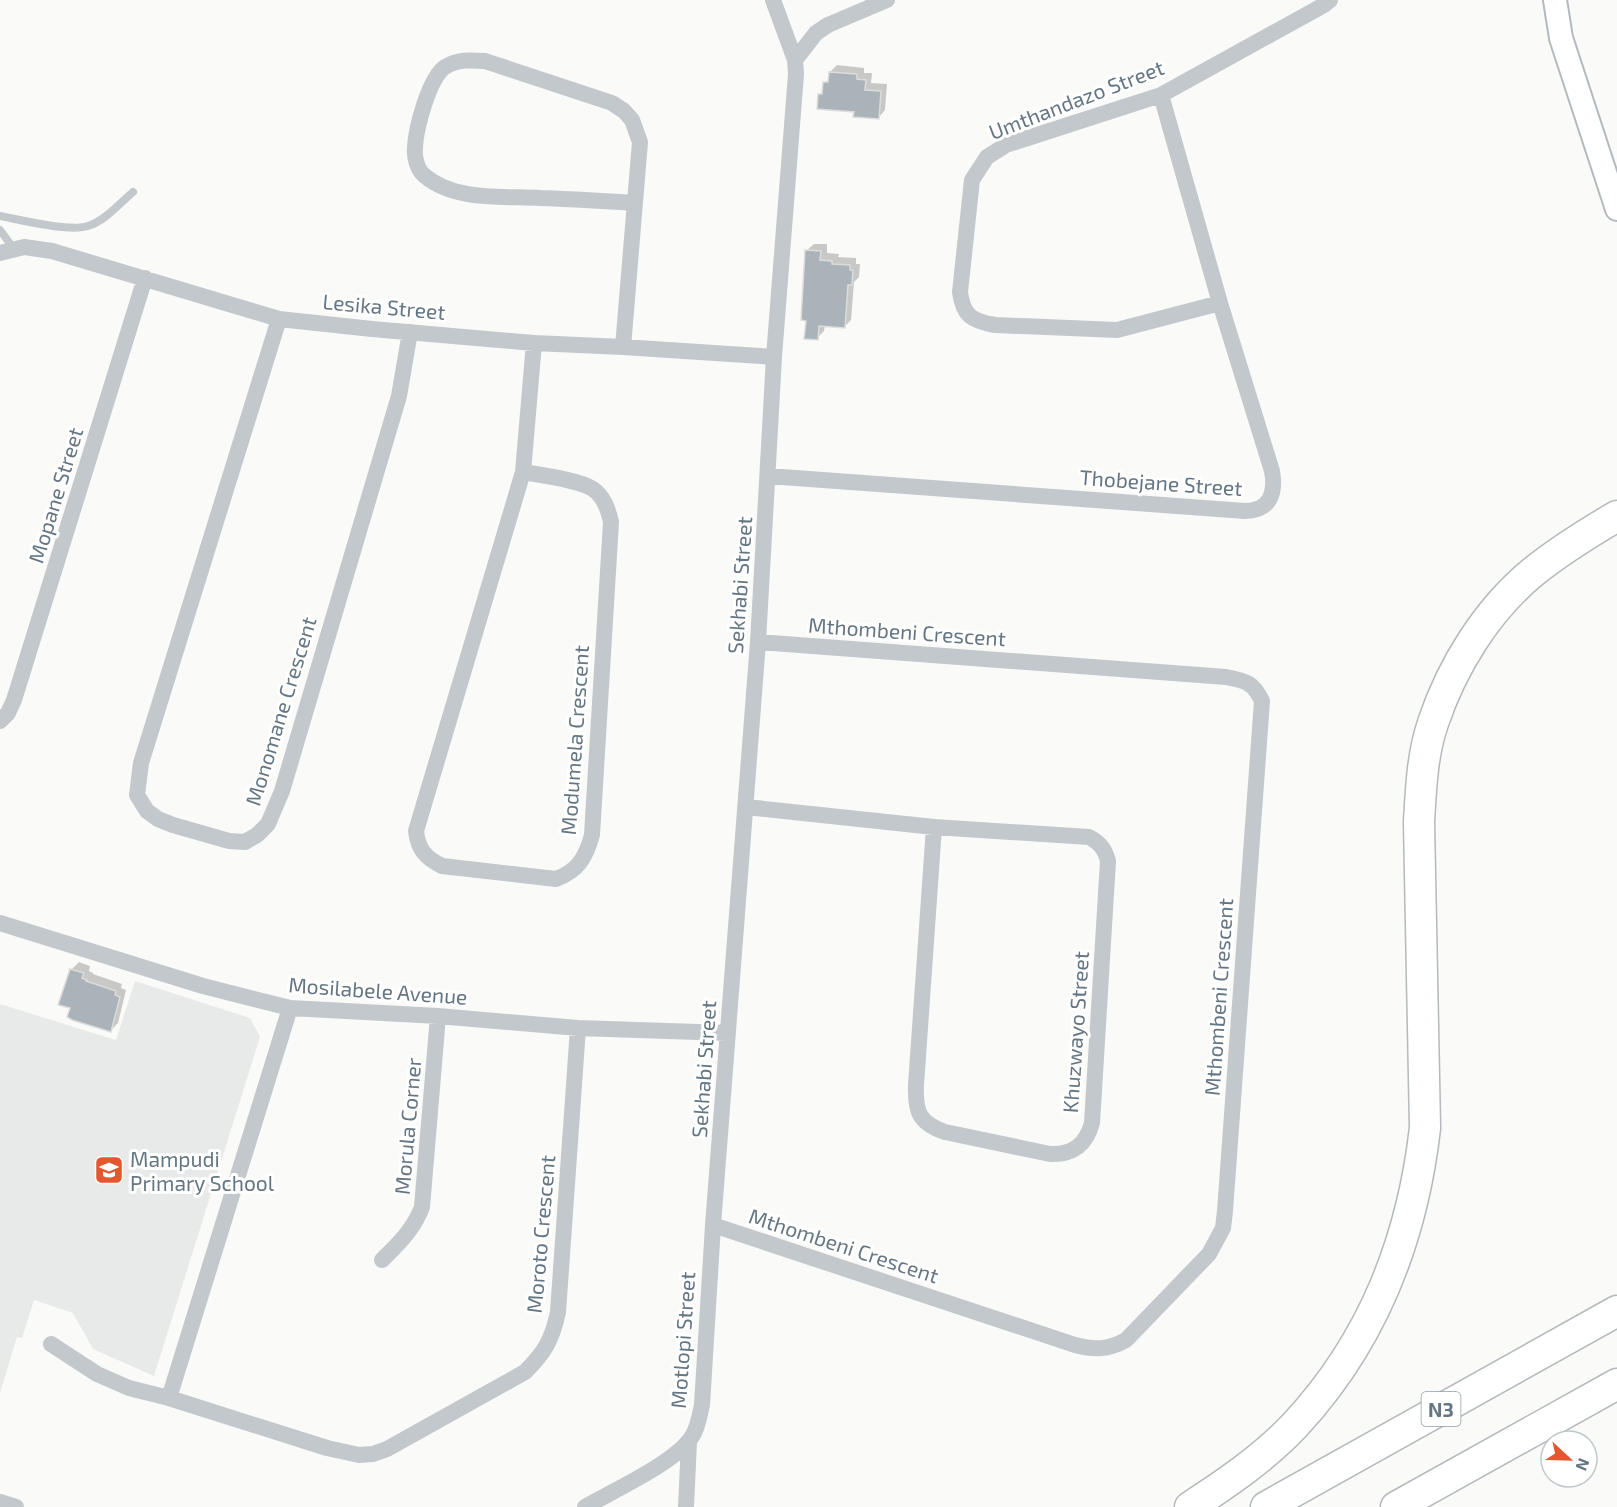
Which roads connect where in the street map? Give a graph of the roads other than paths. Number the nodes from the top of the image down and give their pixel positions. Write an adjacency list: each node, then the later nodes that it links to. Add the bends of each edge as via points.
1 (773, 0): 7 (street)
2 (887, 0): 7 (street, via 828,25 816,33)
3 (1330, 0): 8 (street, Umthandazo Street)
4 (1545, 0): 6 (main road)
5 (1555, 0): 6 (main road)
6 (1558, 26): 11 (main road)
7 (795, 60): 21 (street, Sekhabi Street)
8 (1161, 94): 16 (street, Thobejane Street); 16 (street, Umthandazo Street, via 1006,145 987,157 978,167 969,194 962,305 965,312 982,323 1102,331)
9 (133, 192): 12 (lane, via 89,226)
10 (635, 203): 10 (street, via 640,142 632,120 612,103 484,61 455,62 434,80 415,149 423,175 438,185 470,194); 20 (street)
11 (1617, 209)
12 (0, 216)
13 (0, 230): 14 (lane)
14 (7, 251): 15 (street, Lesika Street, via 24,247 52,251)
15 (145, 278): 17 (street, Lesika Street); 26 (street, Mopane Street, via 14,700)
16 (1220, 303): 23 (street, Thobejane Street, via 1272,471 1271,495 1255,511)
17 (279, 319): 18 (street, Lesika Street); 18 (street, Monomane Crescent, via 138,783 137,795 142,805 158,819 229,841 245,842 257,835 268,824 282,791 399,396)
18 (410, 332): 19 (street, Lesika Street)
19 (534, 343): 20 (street, Lesika Street); 22 (street, Modumela Crescent)
20 (623, 347): 21 (street, Lesika Street)
21 (774, 357): 23 (street, Sekhabi Street)
22 (524, 471): 22 (street, Modumela Crescent, via 594,489 608,508 611,522 592,836 579,865 556,879 442,866 422,853 416,831)
23 (768, 476): 25 (street, Sekhabi Street)
24 (1617, 516): 45 (highway, via 1562,550 1509,595 1470,644 1433,723 1421,784 1419,822 1425,1128 1410,1217 1382,1295 1333,1379 1294,1425 1259,1458)
25 (758, 642): 27 (street, Sekhabi Street); 34 (street, Mthombeni Crescent, via 1226,677 1250,682 1262,701 1225,1211 1223,1228 1209,1254 1126,1340 1102,1349 1075,1345)
26 (0, 721)
27 (746, 807): 28 (street, Khuzwayo Street); 33 (street, Sekhabi Street)
28 (934, 827): 28 (street, Khuzwayo Street, via 1089,837 1105,850 1108,861 1092,1124 1083,1142 1063,1155 945,1132 923,1120 917,1110)
29 (0, 922): 30 (street, Mosilabele Avenue, via 203,986)
30 (290, 1008): 31 (street, Mosilabele Avenue); 39 (street)
31 (438, 1016): 32 (street, Mosilabele Avenue); 35 (street, Morula Corner, via 422,1207 410,1231)
32 (578, 1028): 33 (street, Mosilabele Avenue); 39 (street, Moroto Crescent, via 558,1312 549,1343 525,1372 402,1442 359,1455)
33 (728, 1033): 34 (street, Sekhabi Street)
34 (713, 1225): 40 (street, Motlopi Street, via 702,1405)
35 (382, 1260)
36 (1617, 1311): 46 (highway, N3)
37 (51, 1344): 39 (street, Moroto Crescent, via 104,1377)
38 (1617, 1384): 47 (highway)
39 (169, 1398)
40 (689, 1442): 43 (street, Motlopi Street, via 674,1456); 44 (street)
41 (0, 1502): 42 (street)
42 (16, 1507)
43 (585, 1507)
44 (686, 1507)
45 (1190, 1507)
46 (1266, 1507)
47 (1396, 1507)

